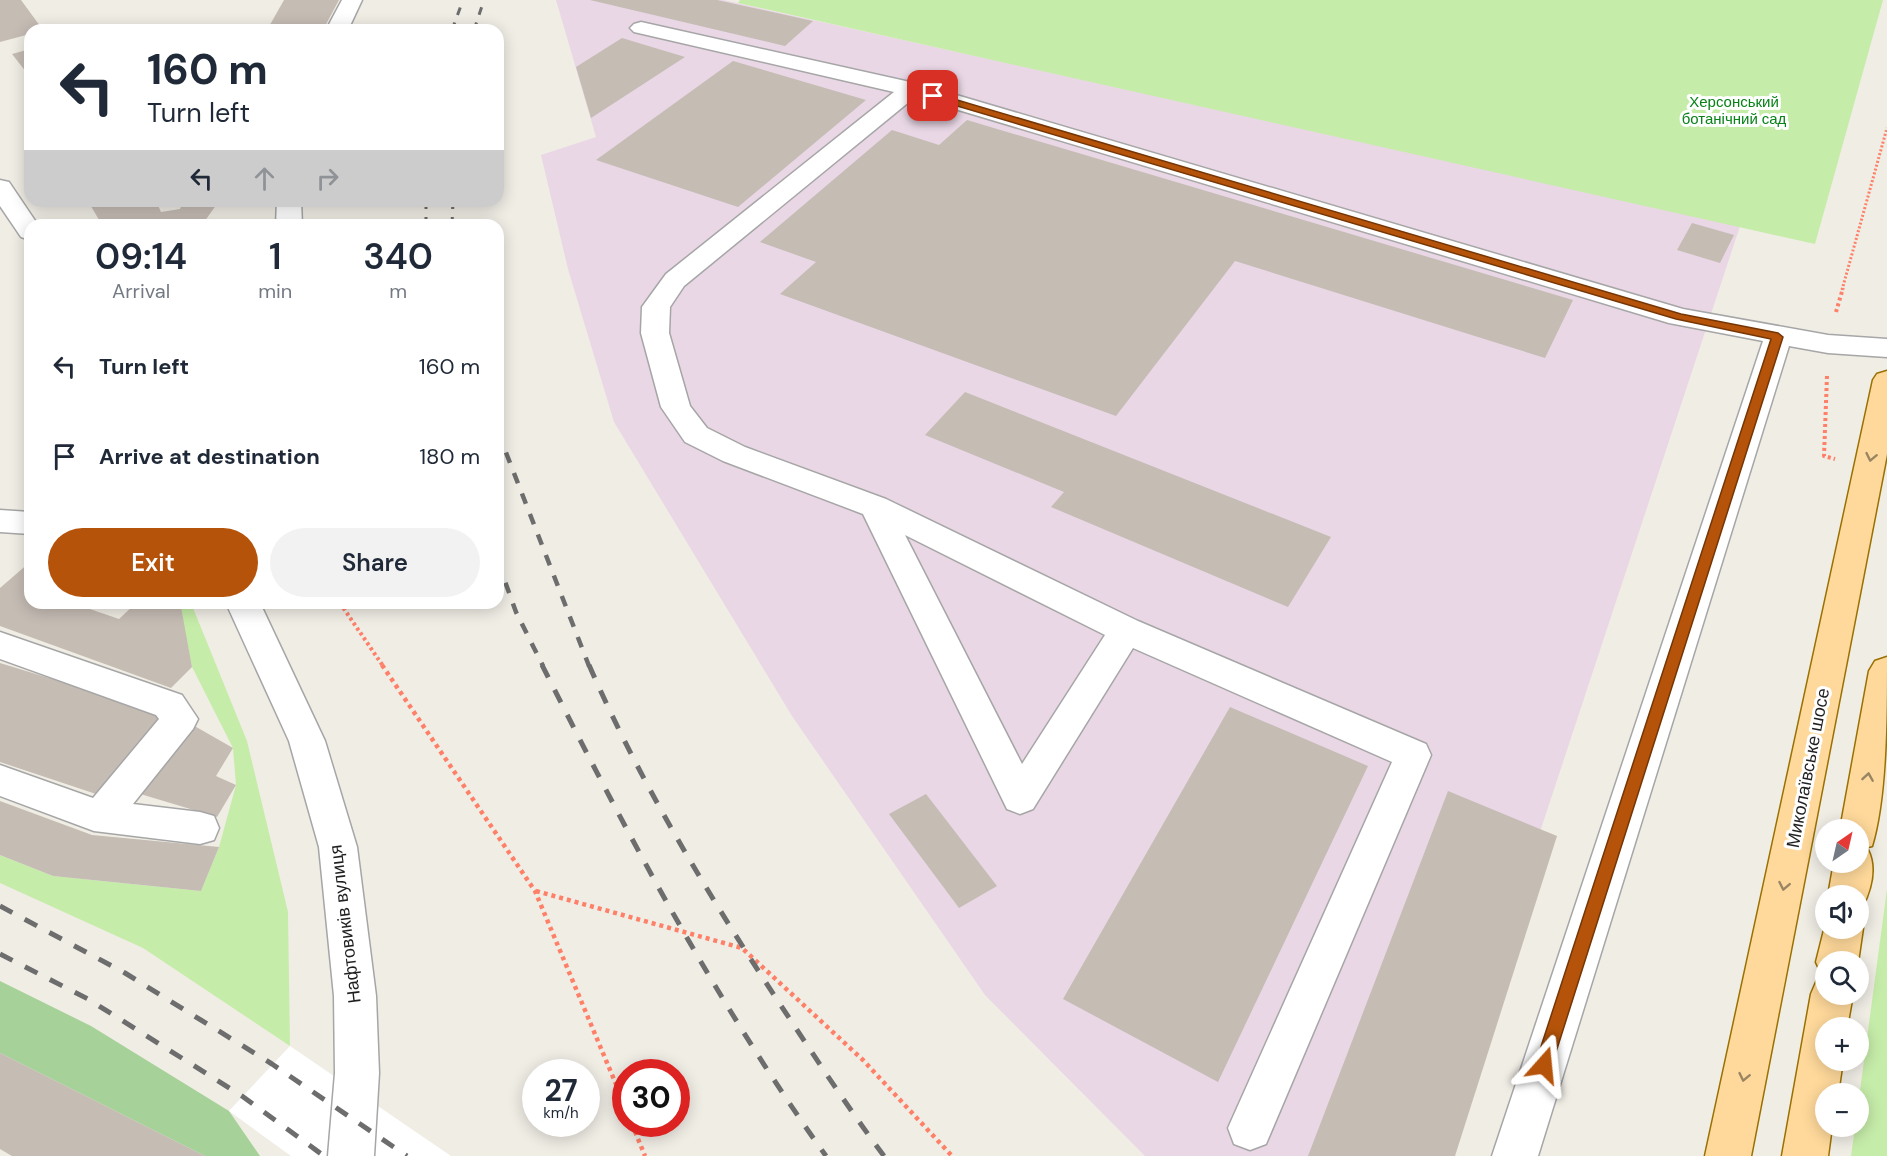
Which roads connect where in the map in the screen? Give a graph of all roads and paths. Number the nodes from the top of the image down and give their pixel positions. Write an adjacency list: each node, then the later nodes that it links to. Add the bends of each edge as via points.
1 (352, 0): 2 (street)
2 (340, 24)
3 (641, 28): 4 (street)
4 (911, 89): 8 (street, via 1680,317); 13 (street, via 675,280 656,307 655,333 676,407 696,435 734,454)
5 (1887, 128): 9 (path)
6 (0, 187): 7 (street)
7 (24, 223)
8 (1778, 337): 9 (street); 33 (street)
9 (1828, 344): 10 (street); 12 (path)
10 (1887, 348)
11 (1887, 380): 34 (main road, Миколаївське шосе, one-way to 34)
12 (1824, 456)
13 (875, 507): 18 (street); 18 (street, via 1020,798)
14 (0, 520): 15 (street)
15 (24, 522)
16 (246, 609): 30 (street, Нафтовиків вулиця, via 307,741 338,847 355,996 357,1073)
17 (344, 609): 25 (path)
18 (1126, 630): 28 (street, via 1413,755)
19 (0, 645): 22 (street, via 169,705 180,719)
20 (1887, 671): 23 (main road, one-way to 20)
21 (0, 780): 22 (street)
22 (101, 816): 24 (street)
23 (1861, 819)
24 (200, 828)
25 (535, 891): 27 (path); 32 (path, via 742,948 863,1060)
26 (1820, 1071): 35 (main road)
27 (612, 1075)
28 (1250, 1128)
29 (637, 1137): 31 (path)
30 (351, 1156)
31 (645, 1156)
32 (952, 1156)
33 (1515, 1156)
34 (1728, 1156)
35 (1805, 1156)

